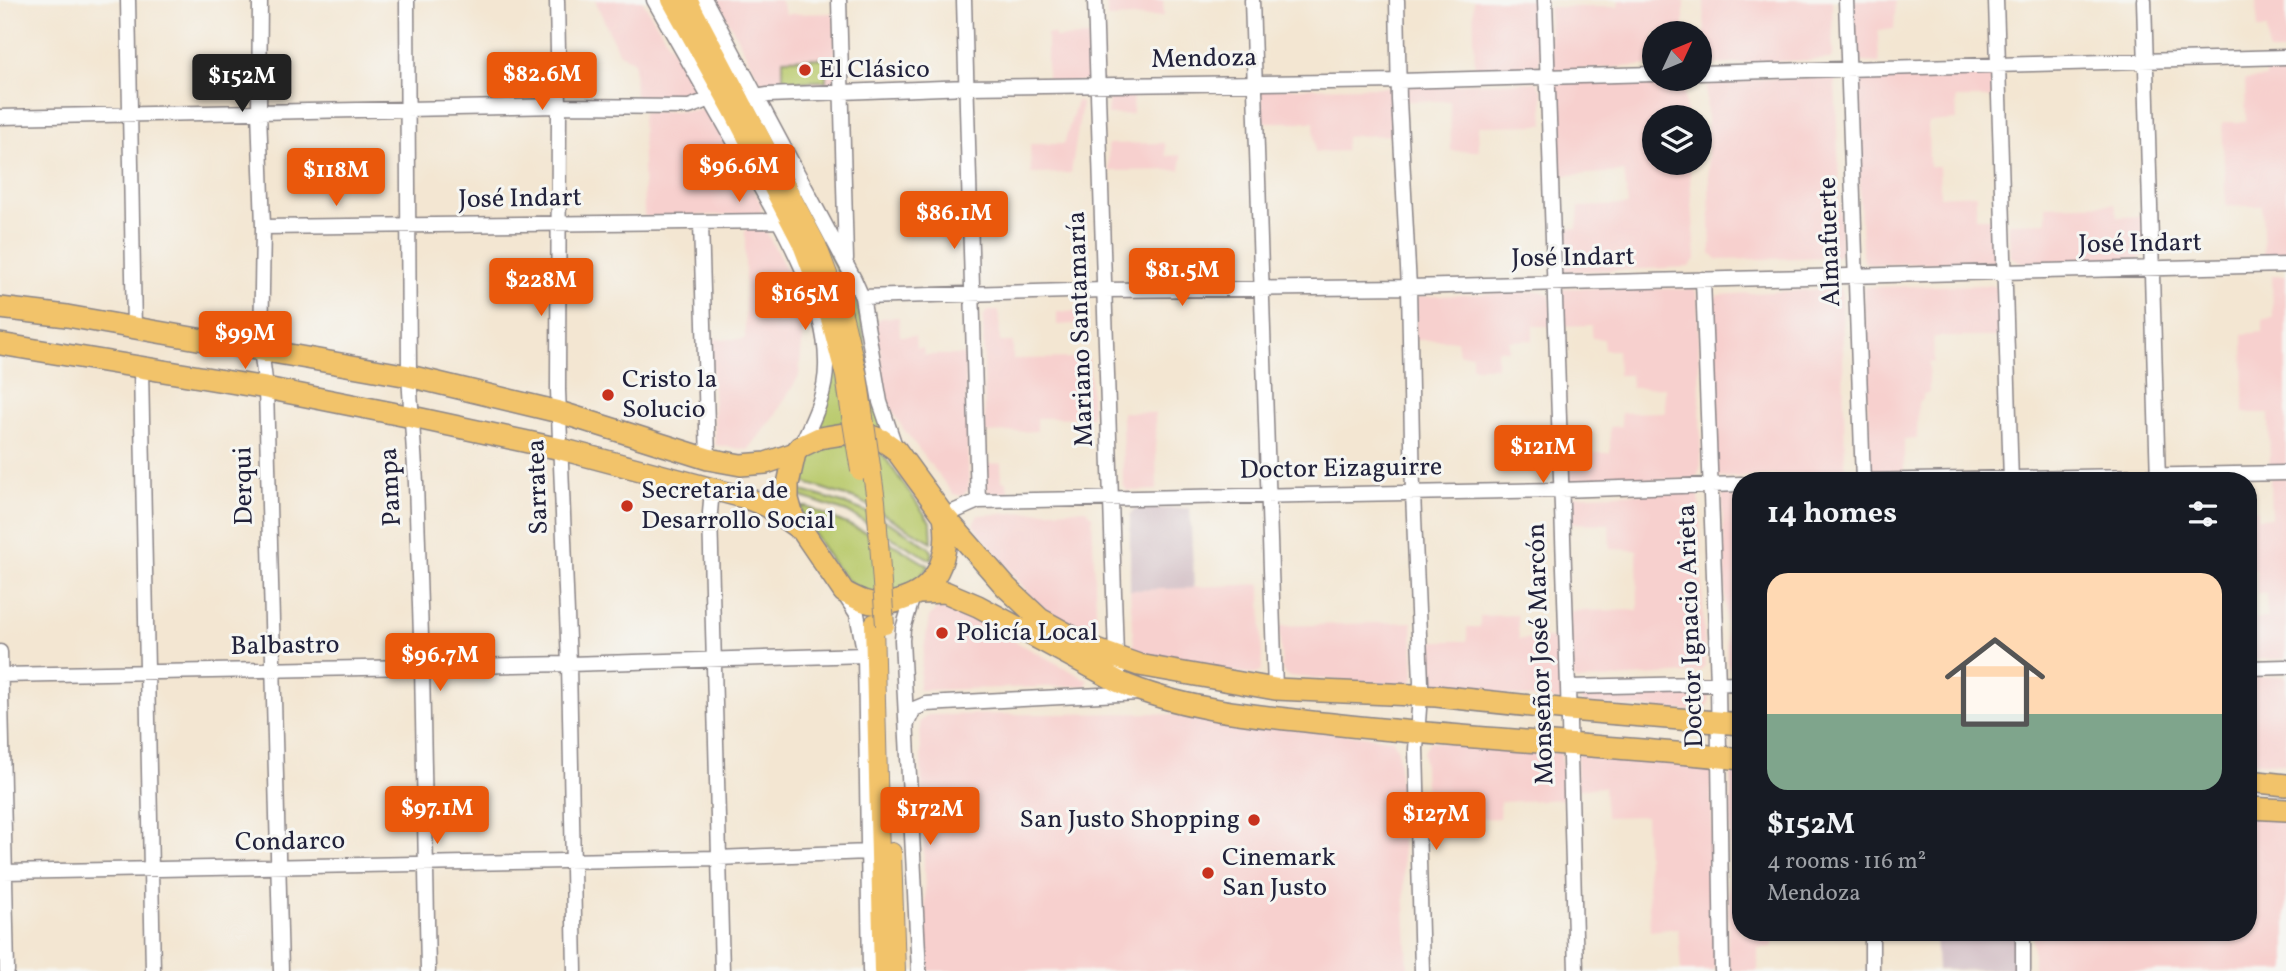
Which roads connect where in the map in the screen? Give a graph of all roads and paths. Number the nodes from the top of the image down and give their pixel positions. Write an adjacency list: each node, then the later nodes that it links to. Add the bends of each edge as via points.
1 (128, 0): 36 (street)
2 (260, 0): 35 (street, Derqui)
3 (407, 0): 34 (street, Pampa)
4 (556, 0): 33 (street, Sarratea)
5 (654, 0): 32 (street)
6 (671, 0): 64 (main road, via 801,242 830,319)
7 (688, 0): 64 (main road, via 817,245 843,314 858,376)
8 (697, 0): 18 (main road)
9 (839, 0): 30 (street)
10 (964, 0): 29 (street)
11 (1095, 0): 28 (street, Mariano Santamaría)
12 (1252, 0): 27 (street)
13 (1397, 0): 26 (street)
14 (1545, 0): 25 (street, Monseñor José Marcón)
15 (1846, 0): 22 (street, Almafuerte)
16 (1996, 0): 21 (street)
17 (2144, 0): 20 (street)
18 (709, 8): 31 (street)
19 (2286, 57): 20 (street)
20 (2145, 60): 21 (street); 45 (street)
21 (1998, 64): 22 (street); 46 (street)
22 (1849, 69): 23 (street); 47 (street, Almafuerte)
23 (1712, 73)
24 (1642, 74): 25 (street, Mendoza)
25 (1547, 77): 26 (street, Mendoza); 49 (street, Monseñor José Marcón)
26 (1399, 81): 27 (street, Mendoza); 50 (street)
27 (1254, 82): 28 (street, Mendoza); 52 (street)
28 (1097, 85): 29 (street, Mendoza); 51 (street, Mariano Santamaría)
29 (967, 87): 30 (street, Mendoza); 53 (street)
30 (840, 93): 31 (street, Mendoza); 43 (street)
31 (756, 97): 43 (street)
32 (710, 99): 33 (street, via 689,107); 38 (street)
33 (559, 106): 34 (street); 39 (street, Sarratea)
34 (409, 109): 35 (street); 41 (street, Pampa)
35 (259, 111): 36 (street); 42 (street, Derqui)
36 (131, 113): 37 (street); 56 (street)
37 (0, 117)
38 (778, 220): 40 (street, José Indart); 66 (street, via 820,317 824,337 826,378 818,410)
39 (559, 223): 40 (street, José Indart); 41 (street, José Indart); 62 (street, Sarratea)
40 (701, 223): 68 (street)
41 (409, 225): 42 (street, José Indart); 60 (street, Pampa)
42 (263, 227): 58 (street, Derqui)
43 (846, 264): 54 (street)
44 (2286, 265): 45 (street, José Indart)
45 (2152, 269): 46 (street, José Indart); 71 (street)
46 (2005, 272): 47 (street, José Indart); 70 (street)
47 (1856, 276): 48 (street, José Indart); 69 (street, Almafuerte)
48 (1703, 279): 49 (street, José Indart); 74 (street, Doctor Ignacio Arieta)
49 (1555, 282): 50 (street, José Indart); 77 (street, Monseñor José Marcón)
50 (1409, 287): 52 (street, José Indart); 78 (street)
51 (1104, 290): 52 (street, José Indart); 53 (street, José Indart); 80 (street, Mariano Santamaría)
52 (1260, 290): 79 (street)
53 (973, 295): 54 (street, José Indart); 81 (street)
54 (862, 297): 67 (street, via 880,402)
55 (0, 308): 56 (highway)
56 (134, 329): 58 (highway)
57 (0, 344): 59 (highway)
58 (261, 349): 60 (highway); 61 (street, Derqui)
59 (141, 369): 61 (highway); 96 (street)
60 (409, 376): 62 (highway); 63 (street, Pampa)
61 (266, 388): 63 (highway); 95 (street, Derqui)
62 (559, 412): 65 (street, Sarratea); 68 (highway)
63 (412, 417): 65 (highway); 92 (street, Pampa)
64 (858, 417): 86 (main road, bridge)
65 (561, 449): 76 (highway); 91 (street, Sarratea)
66 (798, 450): 67 (highway, via 819,438 850,433 868,435); 68 (highway, via 752,465); 83 (highway, via 788,499)
67 (897, 450): 82 (highway)
68 (708, 458)
69 (1863, 472)
70 (2011, 472)
71 (2158, 472)
72 (2286, 473): 73 (street)
73 (2257, 474)
74 (1712, 484): 75 (street, Doctor Eizaguirre); 77 (street, Doctor Eizaguirre); 100 (street, Doctor Ignacio Arieta)
75 (1732, 484)
76 (712, 489): 83 (highway, via 767,506); 90 (street)
77 (1560, 490): 78 (street, Doctor Eizaguirre); 101 (street, Monseñor José Marcón)
78 (1413, 493): 79 (street, Doctor Eizaguirre); 104 (street)
79 (1268, 495): 80 (street, Doctor Eizaguirre); 102 (street)
80 (1111, 498): 81 (street, Doctor Eizaguirre); 89 (street, Mariano Santamaría)
81 (978, 501): 82 (street, Doctor Eizaguirre)
82 (944, 516): 85 (highway, via 940,570); 89 (highway, via 1040,619)
83 (800, 529): 84 (highway)
84 (844, 593): 85 (highway, via 878,605); 88 (street, via 857,614)
85 (917, 594): 98 (highway, via 945,592 978,606); 108 (street, via 902,640)
86 (879, 624): 134 (main road); 135 (main road)
87 (0, 652): 97 (street)
88 (865, 655): 90 (street, Balbastro); 117 (street)
89 (1116, 656): 98 (street, Mariano Santamaría); 102 (highway, via 1157,669)
90 (715, 660): 91 (street, Balbastro); 118 (street)
91 (569, 664): 92 (street, Balbastro); 119 (street, Sarratea)
92 (422, 667): 95 (street, Balbastro); 120 (street, Pampa)
93 (2286, 667): 94 (street)
94 (2257, 668)
95 (272, 671): 96 (street, Balbastro); 121 (street, Derqui)
96 (147, 674): 97 (street, Balbastro); 122 (street)
97 (0, 676): 123 (street)
98 (1119, 682): 103 (highway)
99 (1732, 683): 100 (street)
100 (1718, 684): 101 (street); 106 (street, Doctor Ignacio Arieta)
101 (1569, 687): 105 (street, Monseñor José Marcón)
102 (1275, 689): 104 (highway)
103 (1143, 693): 108 (street, via 926,704 914,709); 109 (highway, via 1271,718)
104 (1420, 695): 105 (highway); 109 (street)
105 (1569, 710): 106 (highway); 110 (street, Monseñor José Marcón)
106 (1719, 722): 107 (highway); 111 (street, Doctor Ignacio Arieta)
107 (1732, 723)
108 (907, 724): 136 (street)
109 (1416, 733): 110 (highway); 137 (street)
110 (1569, 745): 111 (highway); 138 (street, Monseñor José Marcón)
111 (1720, 757): 112 (highway); 139 (street, Doctor Ignacio Arieta)
112 (1732, 758)
113 (2257, 783): 114 (highway)
114 (2286, 785)
115 (2257, 808): 116 (highway)
116 (2286, 810)
117 (869, 852): 118 (street, Condarco); 133 (street)
118 (719, 858): 119 (street, Condarco); 132 (street)
119 (573, 860): 120 (street, Condarco); 131 (street, Sarratea)
120 (426, 864): 121 (street, Condarco); 130 (street, Pampa)
121 (278, 867): 122 (street, Condarco); 129 (street, Derqui)
122 (151, 870): 123 (street, Condarco); 128 (street)
123 (5, 872): 124 (street)
124 (3, 905): 127 (street)
125 (1872, 941): 140 (street)
126 (2023, 941): 141 (street)
127 (6, 971)
128 (153, 971)
129 (281, 971)
130 (428, 971)
131 (575, 971)
132 (722, 971)
133 (870, 971)
134 (883, 971)
135 (896, 971)
136 (919, 971)
137 (1422, 971)
138 (1576, 971)
139 (1722, 971)
140 (1872, 971)
141 (2022, 971)

